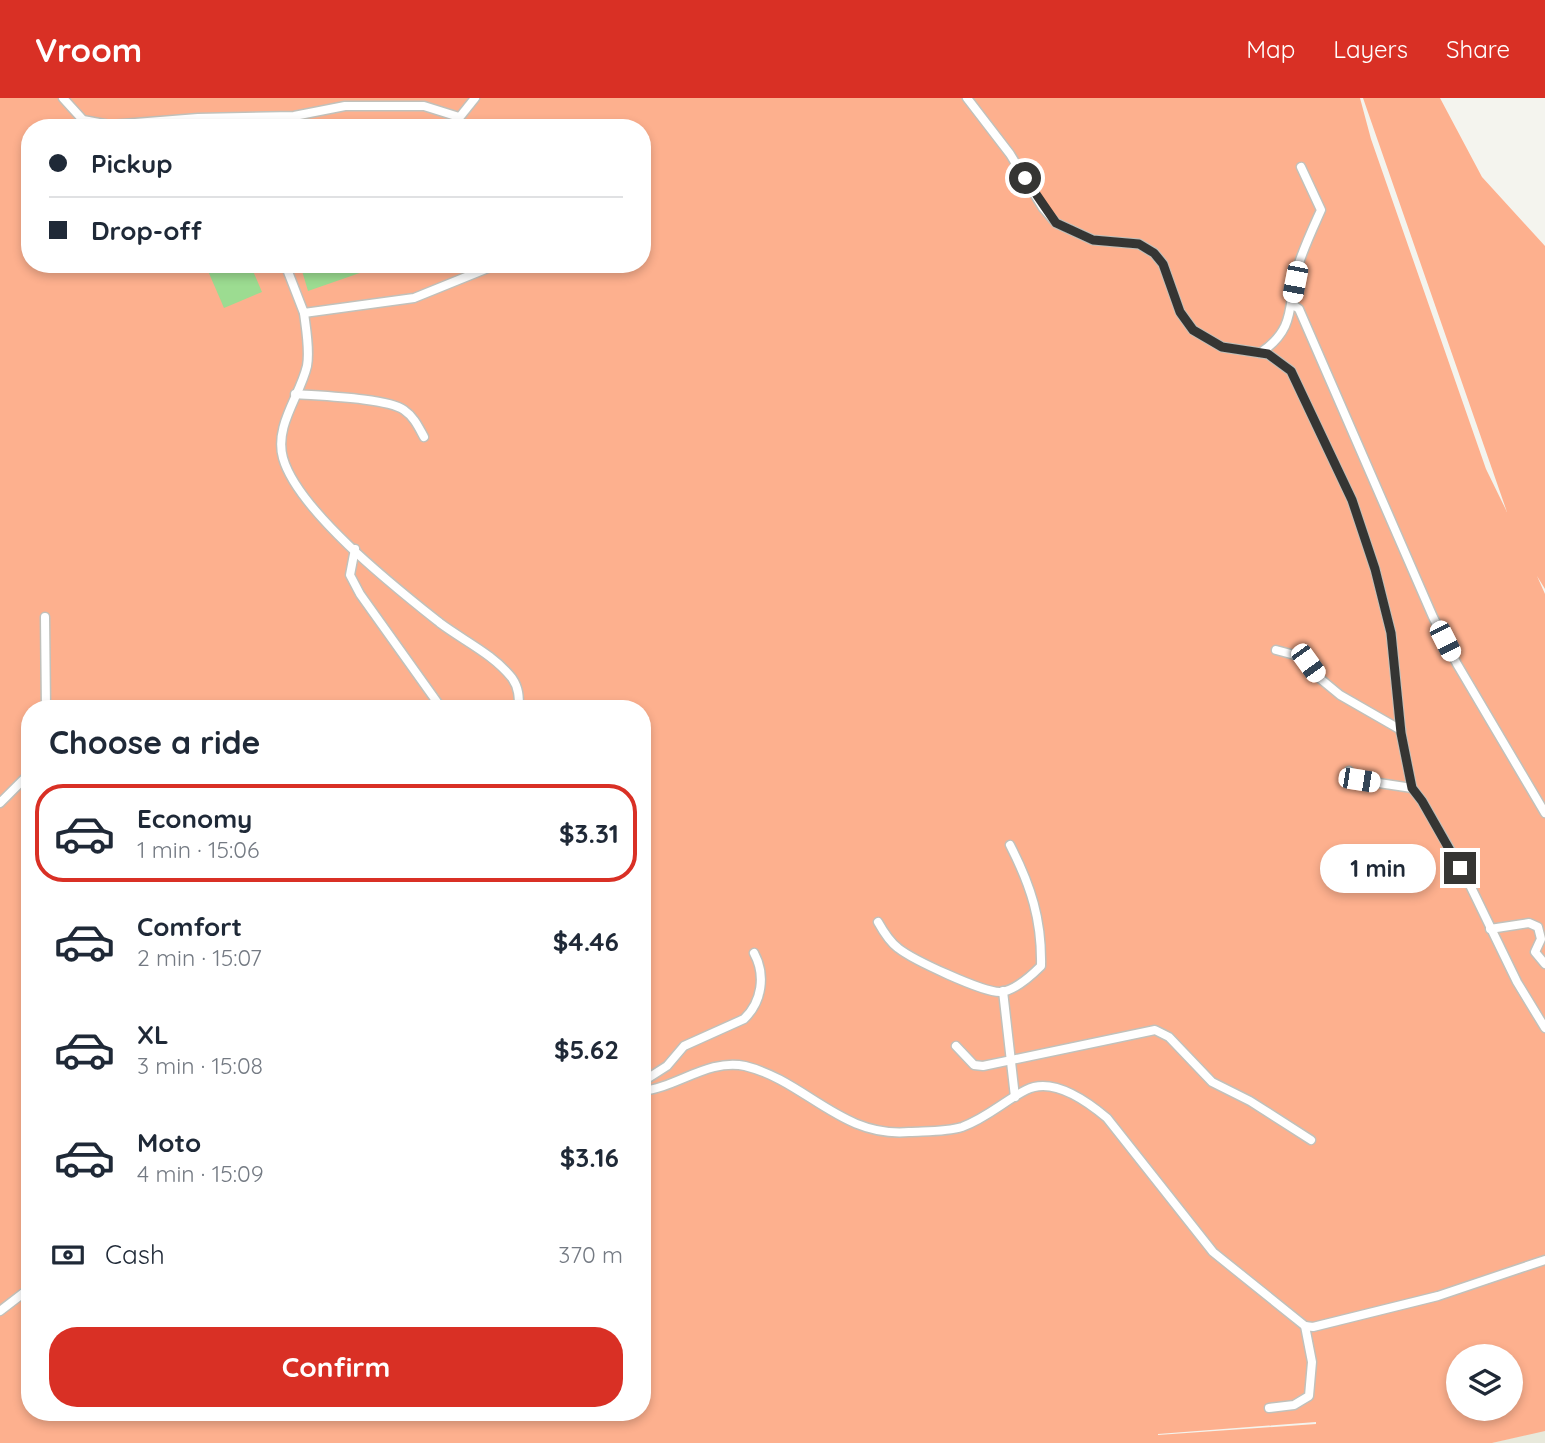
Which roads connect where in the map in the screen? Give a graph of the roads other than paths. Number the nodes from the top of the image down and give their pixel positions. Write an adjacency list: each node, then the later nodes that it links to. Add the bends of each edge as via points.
1 (63, 98): 5 (lane)
2 (71, 98): 5 (lane)
3 (475, 98): 6 (lane)
4 (967, 98): 14 (lane, via 1056,223 1093,240 1139,244 1154,253 1193,330 1222,347)
5 (74, 110): 7 (lane)
6 (458, 117): 8 (lane, via 424,106 345,106 294,116)
7 (82, 119)
8 (185, 119)
9 (1301, 167): 12 (lane, via 1321,210 1298,268)
10 (288, 273): 13 (lane)
11 (476, 273): 13 (lane, via 414,298)
12 (1293, 305): 14 (lane, via 1283,332); 28 (lane, via 1433,617)
13 (304, 313): 15 (lane, via 307,366)
14 (1260, 353): 23 (lane, via 1281,361 1291,371 1352,500 1391,633)
15 (295, 394): 16 (lane, via 388,403 403,409); 17 (lane, via 282,456 307,503)
16 (424, 437)
17 (355, 549): 21 (lane, via 350,575 360,594); 22 (lane, via 441,624 493,659 513,679)
18 (45, 617): 20 (lane)
19 (1276, 650): 23 (lane, via 1302,657 1340,695)
20 (46, 700)
21 (436, 700)
22 (519, 700)
23 (1401, 730): 26 (lane)
24 (1349, 771): 26 (lane, via 1359,780)
25 (21, 782): 27 (lane)
26 (1412, 788): 31 (lane, via 1468,881)
27 (0, 803)
28 (1545, 813)
29 (1010, 845): 34 (lane, via 1027,878 1042,933 1041,966)
30 (878, 922): 34 (lane, via 897,948 925,964 982,988)
31 (1490, 929): 33 (lane, via 1529,923 1538,927 1541,939 1535,952); 35 (lane)
32 (754, 953): 38 (lane, via 762,975 751,1012 684,1046)
33 (1545, 964)
34 (1003, 991): 37 (lane)
35 (1545, 1028)
36 (956, 1046): 37 (lane, via 974,1065)
37 (1011, 1061): 40 (lane); 41 (lane, via 1155,1030 1169,1037 1212,1082)
38 (651, 1077)
39 (651, 1088): 40 (lane, via 704,1070 741,1065 779,1077 850,1124 880,1133 960,1128)
40 (1015, 1097): 45 (lane, via 1028,1088 1056,1087 1089,1103 1107,1118 1213,1252)
41 (1311, 1140)
42 (1545, 1260): 45 (lane, via 1438,1296)
43 (21, 1295): 44 (lane)
44 (0, 1311)
45 (1305, 1326): 46 (lane, via 1312,1362 1309,1396 1294,1405)
46 (1269, 1408)

